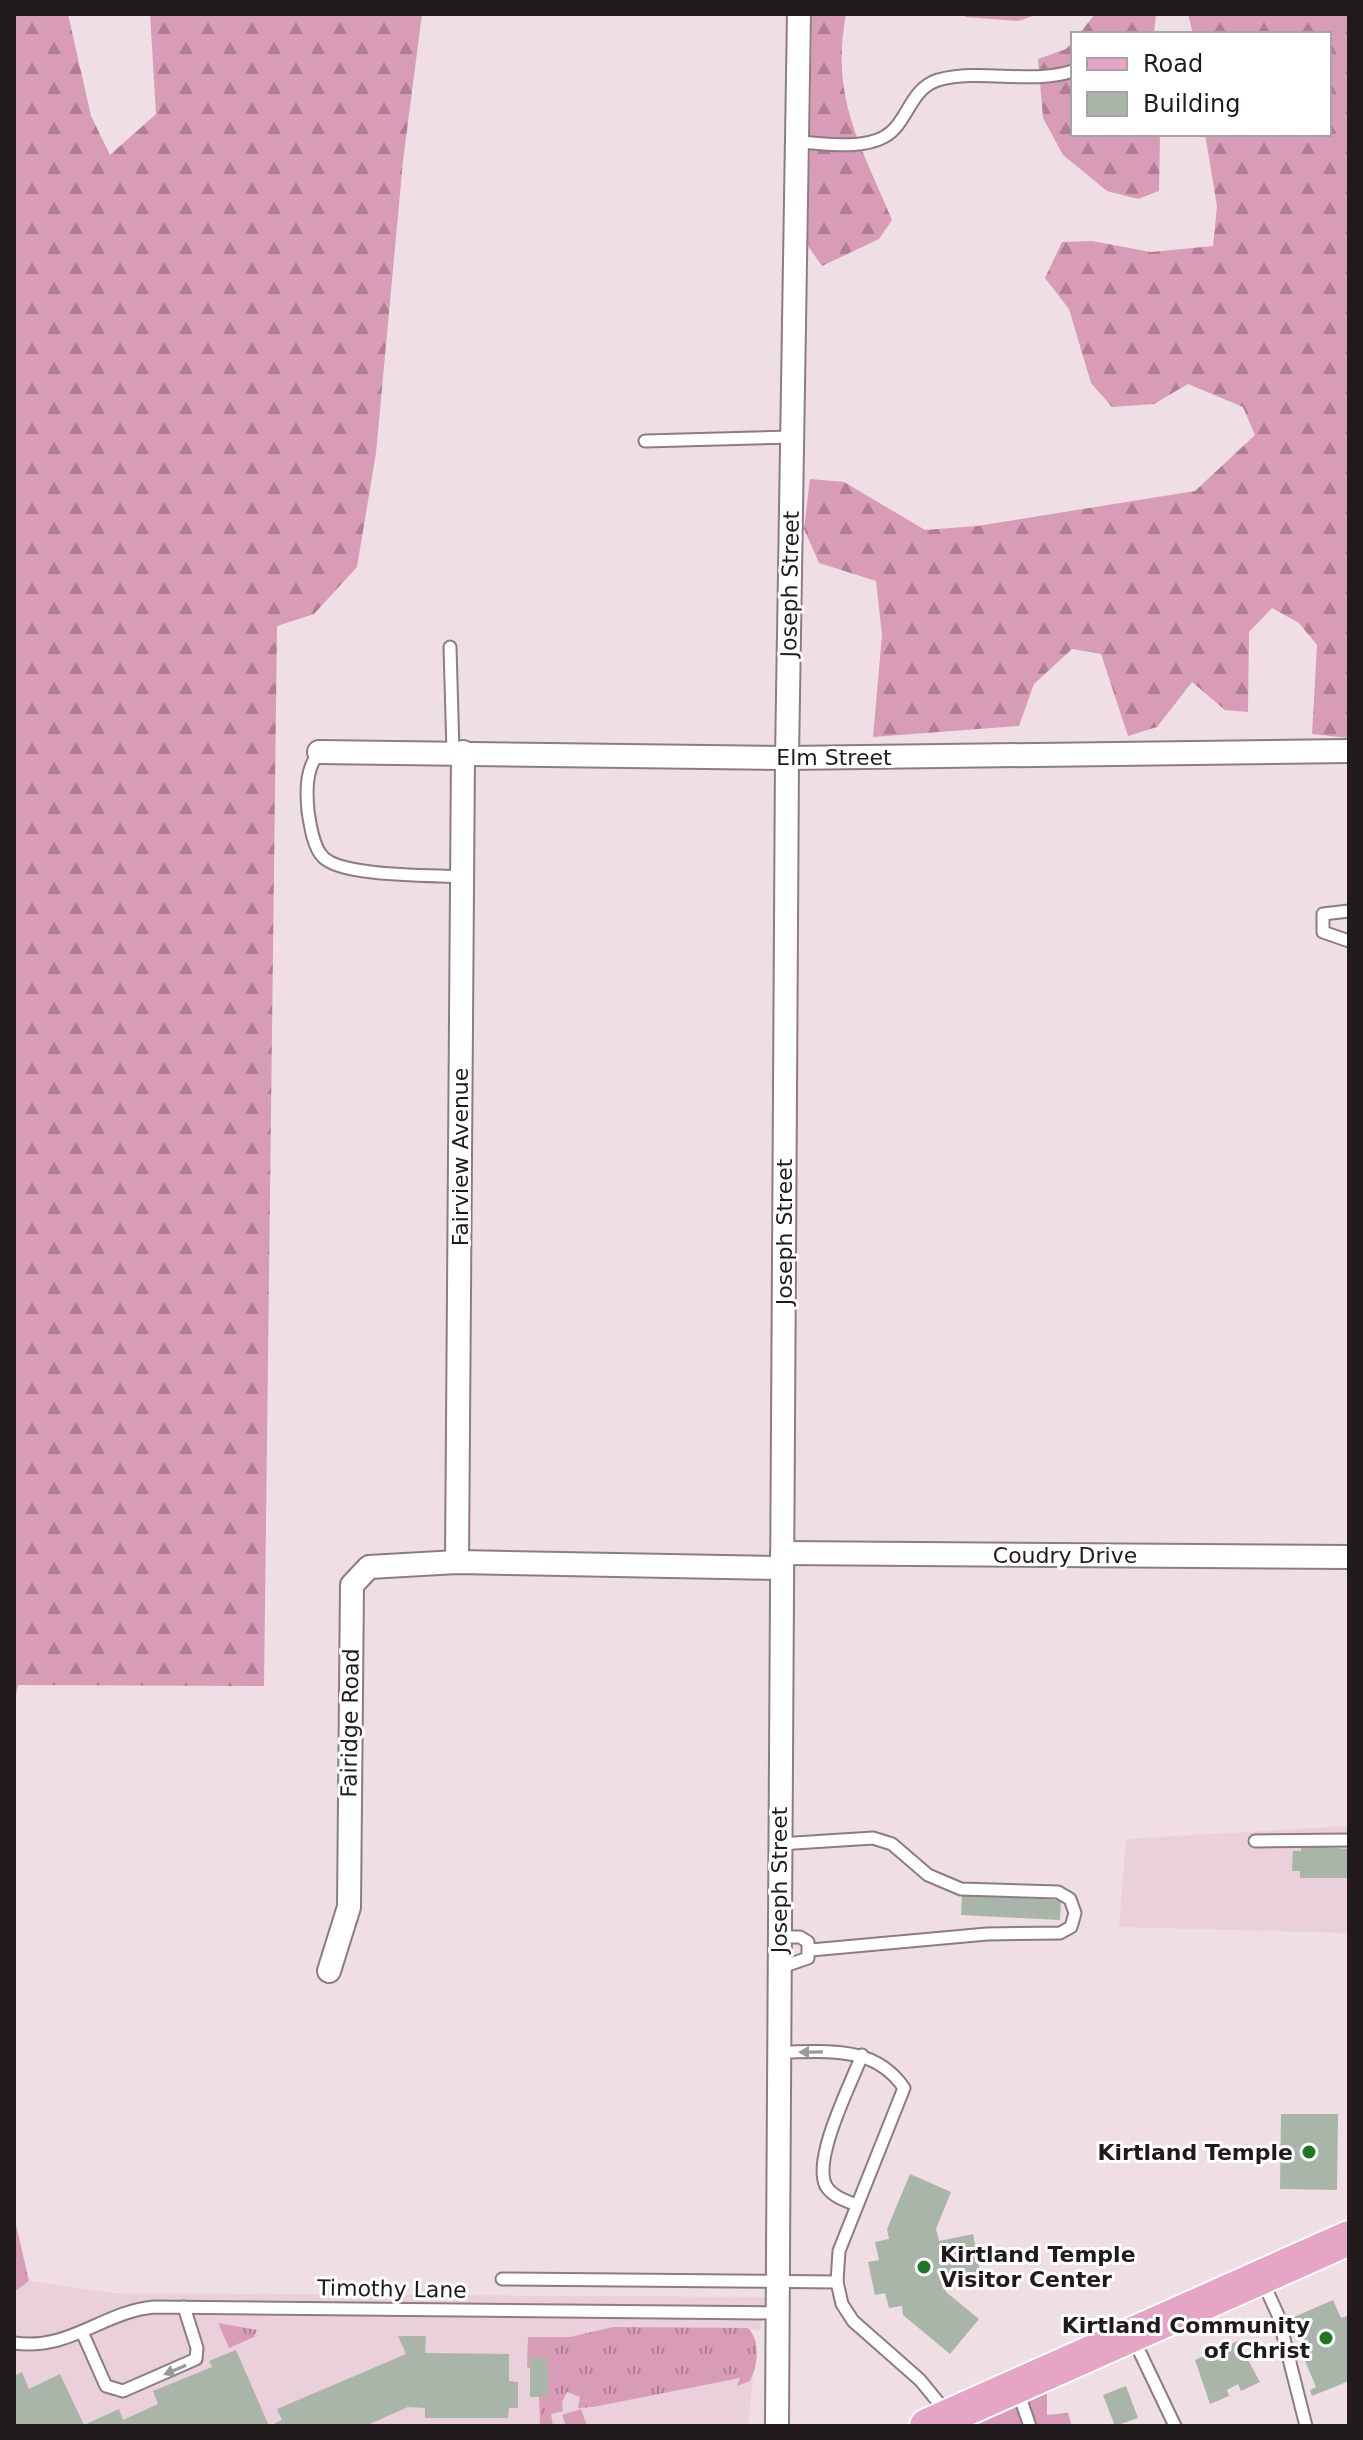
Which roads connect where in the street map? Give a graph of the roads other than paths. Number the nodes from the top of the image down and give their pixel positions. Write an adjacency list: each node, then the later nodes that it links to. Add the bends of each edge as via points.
1 (799, 14): 3 (street, Joseph Street)
2 (1071, 72): 3 (lane, via 1045,78 935,81 919,91 897,127 883,138 865,143)
3 (798, 142): 4 (street, Joseph Street)
4 (792, 437): 5 (lane); 10 (street, Joseph Street)
5 (645, 441)
6 (450, 647): 9 (lane)
7 (1349, 751): 10 (street, Elm Street)
8 (319, 752): 9 (street, Elm Street); 11 (lane, via 307,779 308,813 324,859 355,869)
9 (458, 752): 10 (street, Elm Street); 11 (street, Fairview Avenue)
10 (787, 758): 15 (street, Joseph Street)
11 (462, 877): 16 (street, Fairview Avenue)
12 (1349, 911): 13 (lane, via 1323,914 1320,924 1323,932)
13 (1349, 941)
14 (1349, 1557): 15 (street, Coudry Drive)
15 (781, 1560): 16 (street, Coudry Drive); 19 (street, Joseph Street)
16 (457, 1562): 23 (street, Fairidge Road, via 369,1567 352,1585 349,1907)
17 (1349, 1840): 18 (lane)
18 (1255, 1841)
19 (779, 1844): 20 (street, Joseph Street); 21 (lane, via 873,1838 892,1844 928,1875 961,1889 1058,1892 1070,1899 1075,1913 1071,1927 1060,1933)
20 (779, 1937): 21 (lane, via 800,1937); 22 (street, Joseph Street)
21 (811, 1950): 22 (lane, via 801,1963)
22 (779, 1968): 24 (street, Joseph Street)
23 (329, 1971)
24 (778, 2052): 25 (lane, one-way to 24); 31 (street, Joseph Street)
25 (862, 2055): 26 (lane, via 823,2156 822,2175 835,2196); 26 (lane, via 888,2069 904,2088)
26 (857, 2205): 30 (lane, via 839,2251)
27 (1349, 2238): 29 (main road)
28 (502, 2279): 31 (lane)
29 (1262, 2279): 35 (main road); 42 (lane, via 1278,2315)
30 (837, 2282): 31 (lane); 38 (lane, via 853,2321 920,2380)
31 (777, 2285): 33 (street, Joseph Street)
32 (184, 2307): 33 (lane, Timothy Lane); 34 (lane, Timothy Lane, via 138,2309); 34 (lane, one-way to 34, via 196,2359 123,2391 106,2386)
33 (777, 2313): 39 (street, Joseph Street)
34 (82, 2332): 36 (lane, Timothy Lane, via 54,2344)
35 (1132, 2336): 37 (main road); 41 (lane)
36 (14, 2343)
37 (1017, 2387): 38 (main road); 40 (lane)
38 (939, 2421)
39 (777, 2426)
40 (1030, 2426)
41 (1175, 2426)
42 (1306, 2426)

